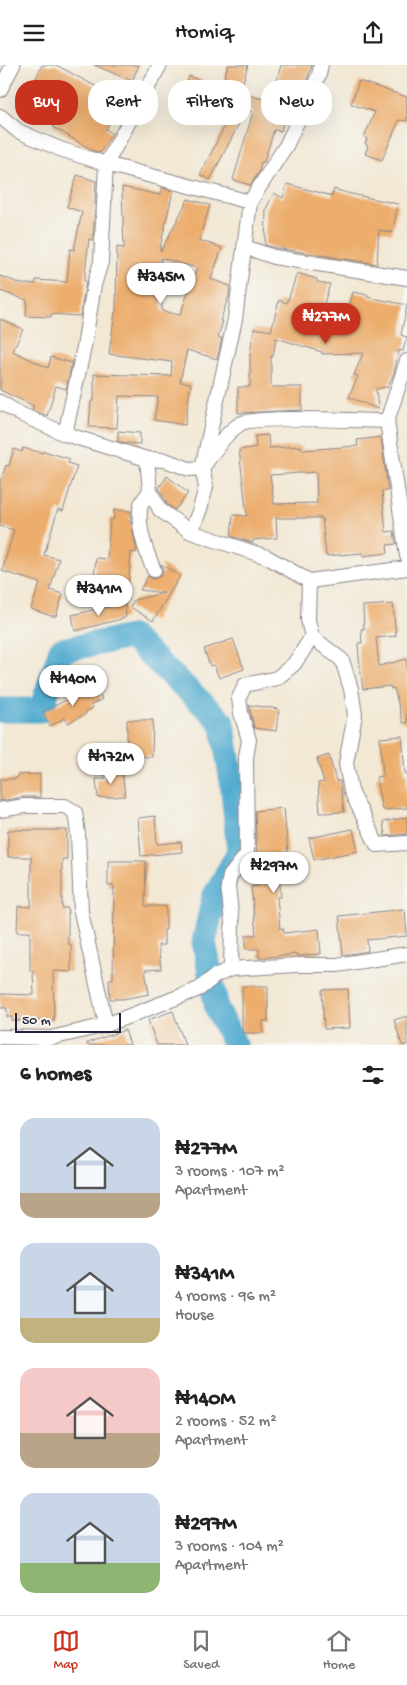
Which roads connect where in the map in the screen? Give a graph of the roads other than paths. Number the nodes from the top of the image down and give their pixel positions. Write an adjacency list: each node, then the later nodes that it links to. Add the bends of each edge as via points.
1 (13, 65): 4 (street)
2 (160, 65): 6 (street)
3 (321, 65): 7 (street, via 288,144)
4 (0, 90)
5 (0, 117): 6 (street, via 18,131 60,149)
6 (106, 163): 7 (street); 14 (street, via 101,262)
7 (250, 202): 8 (street)
8 (245, 247): 9 (street, via 274,257); 16 (street, via 235,319)
9 (407, 278)
10 (407, 361): 11 (street)
11 (401, 393): 13 (street)
12 (0, 402): 14 (street)
13 (387, 421): 16 (street, via 265,419 241,422); 19 (street)
14 (65, 434): 15 (street)
15 (146, 459): 16 (street, via 166,460 189,469); 17 (street)
16 (202, 468): 18 (street, via 206,487)
17 (150, 491): 18 (street, via 160,510); 21 (street, via 141,503 141,529)
18 (191, 532): 22 (street, via 267,557)
19 (407, 556)
20 (407, 568): 22 (street)
21 (154, 570)
22 (309, 581): 23 (street, via 308,620)
23 (312, 637): 25 (street, via 342,660 351,689 355,715 346,763 351,791 377,845); 27 (street, via 294,664 277,678 245,685 238,698 249,740 246,757 247,854 230,876 228,885 232,923)
24 (0, 810): 28 (street, via 65,807 75,812 81,912)
25 (407, 843)
26 (407, 954): 27 (street, via 337,965)
27 (231, 969): 28 (street, via 215,976 199,989)
28 (106, 1025): 29 (street, via 51,1038)
29 (0, 1037)

